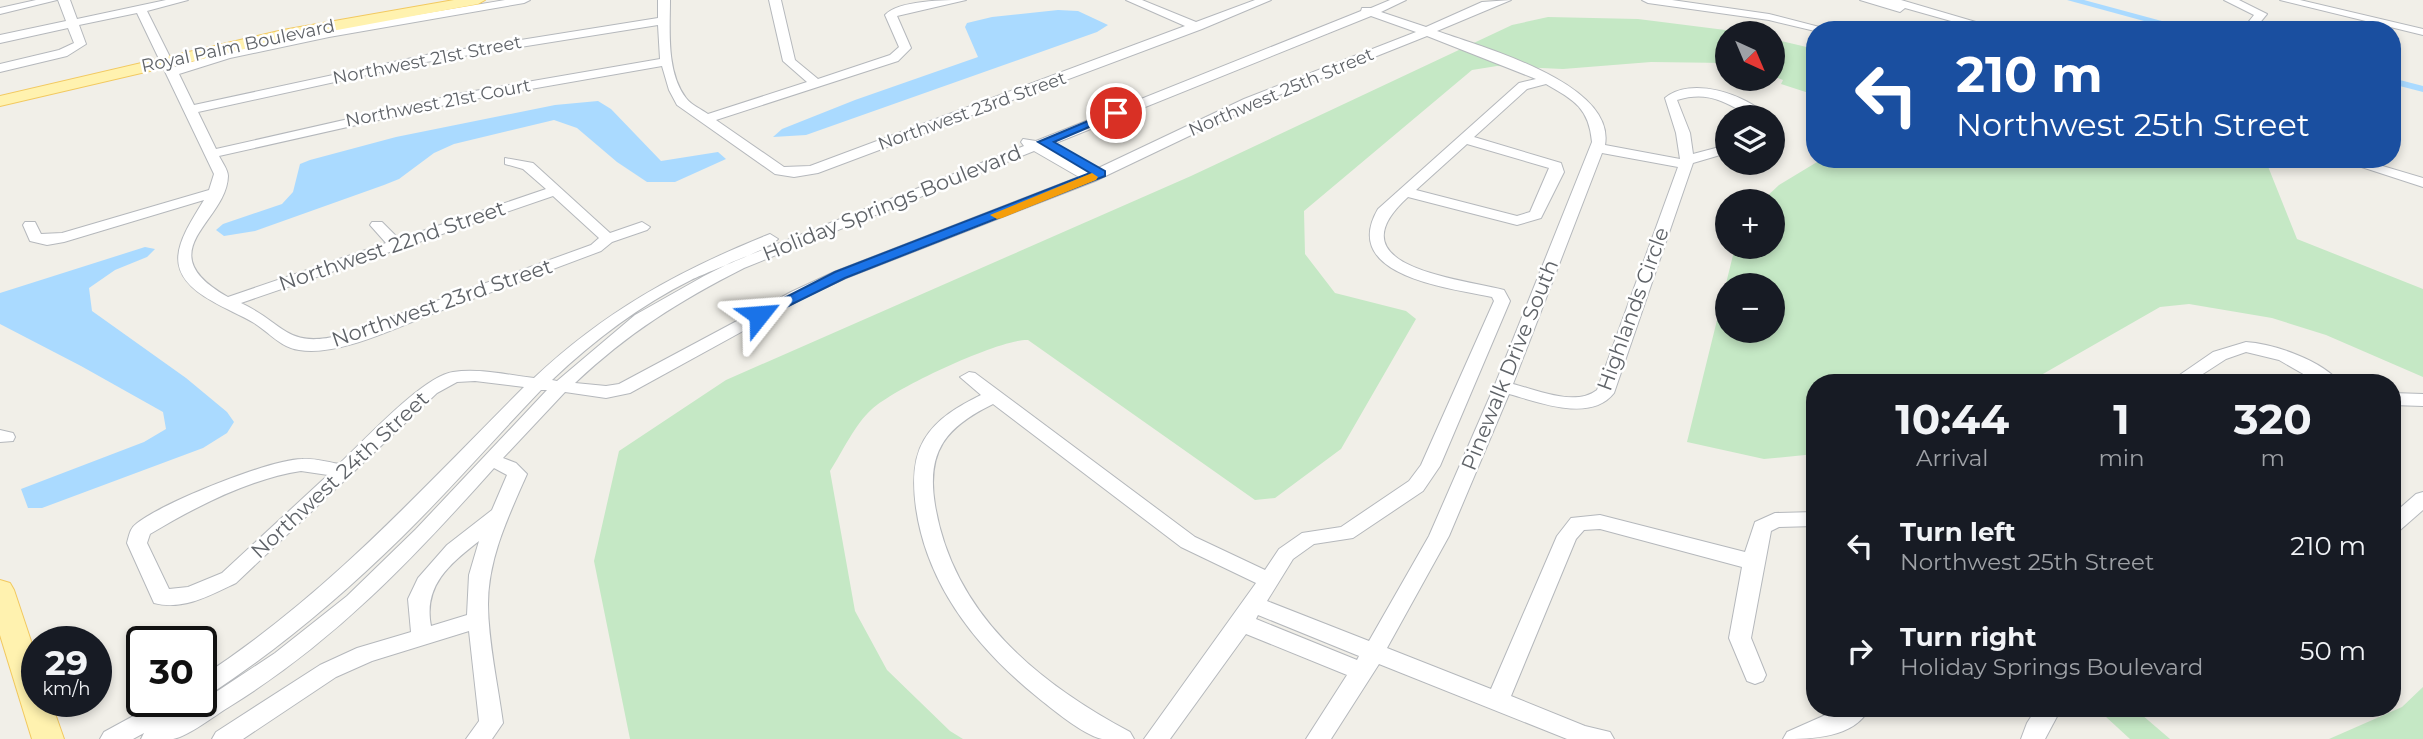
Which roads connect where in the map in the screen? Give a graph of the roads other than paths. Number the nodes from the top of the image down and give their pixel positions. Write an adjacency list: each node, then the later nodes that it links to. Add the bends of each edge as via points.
1 (51, 0): 22 (street)
2 (64, 0): 29 (street)
3 (182, 0): 21 (street)
4 (416, 0): 38 (main road, Royal Palm Boulevard)
5 (478, 0): 38 (main road, Royal Palm Boulevard)
6 (524, 0): 38 (street, via 228,55)
7 (664, 0): 24 (street)
8 (775, 0): 42 (street, via 789,61)
9 (960, 0): 42 (street, via 896,10 891,15 905,48 901,53)
10 (1132, 0): 33 (street)
11 (1265, 0): 33 (street, Northwest 23rd Street)
12 (1401, 0): 20 (street, Holiday Springs Boulevard)
13 (1505, 0): 35 (street, Northwest 25th Street)
14 (1648, 0): 30 (street)
15 (1866, 0): 25 (street)
16 (1889, 0): 26 (street)
17 (2230, 0): 27 (street, via 2261,14)
18 (2286, 0): 28 (street)
19 (2311, 0): 32 (street)
20 (1367, 6): 35 (street); 49 (street, Holiday Springs Boulevard)
21 (141, 9): 29 (street); 38 (street)
22 (0, 11)
23 (1810, 13): 30 (street)
24 (664, 21): 39 (street); 46 (street, Northwest 21st Street, via 418,60)
25 (1943, 21)
26 (1946, 21)
27 (2255, 21)
28 (2376, 21)
29 (72, 22): 37 (street); 40 (street, via 80,44 75,48)
30 (1800, 24): 31 (street)
31 (1806, 25)
32 (2423, 26)
33 (1198, 27): 47 (street, Northwest 23rd Street, via 813,170 780,171)
34 (2401, 27): 36 (street)
35 (1425, 32): 41 (street); 57 (street, Northwest 25th Street, via 1249,102)
36 (2423, 32)
37 (0, 39)
38 (167, 61): 43 (main road, Royal Palm Boulevard); 44 (main road, Royal Palm Boulevard); 46 (street)
39 (666, 62): 47 (street, via 672,87 682,102); 52 (street, Northwest 21st Court, via 463,97)
40 (0, 68)
41 (1551, 82): 48 (street, Pinewalk Drive South, via 1516,94); 50 (street, via 1588,106 1596,120)
42 (817, 83): 47 (street)
43 (0, 89)
44 (0, 100)
45 (1745, 105): 53 (street, via 1715,93 1671,98)
46 (191, 110): 52 (street)
47 (708, 120)
48 (1465, 139): 62 (street, Pinewalk Drive South); 62 (street, via 1556,166 1536,215 1517,221)
49 (1033, 140): 57 (street); 72 (street, Holiday Springs Boulevard, via 726,257 610,321); 73 (street, Holiday Springs Boulevard, via 678,295 629,327)
50 (1598, 145): 53 (street); 74 (street, Pinewalk Drive South)
51 (1715, 152): 53 (street)
52 (212, 154): 61 (street, via 222,174)
53 (1686, 160): 74 (street, Highlands Circle, via 1599,401 1584,405)
54 (510, 162): 60 (street, via 528,166)
55 (2374, 168): 59 (street)
56 (2400, 168): 58 (street)
57 (1095, 175): 73 (street, Northwest 25th Street, via 840,275 624,389)
58 (2423, 175)
59 (2423, 183)
60 (555, 191): 66 (street); 67 (street, Northwest 22nd Street)
61 (217, 192): 63 (street, via 64,237 35,238); 68 (street, via 190,233 184,254 190,273 205,292)
62 (1406, 192): 85 (street, Pinewalk Drive South, via 1378,220 1376,242 1381,253 1399,269 1498,293 1502,301 1430,466 1416,486 1346,533 1309,538 1286,554)
63 (30, 225)
64 (377, 225): 67 (street)
65 (642, 227): 66 (street, Northwest 23rd Street)
66 (607, 239): 68 (street, Northwest 23rd Street, via 583,253 348,339 317,346 294,344)
67 (395, 244): 68 (street, Northwest 22nd Street)
68 (229, 302)
69 (2192, 374): 70 (street, via 2234,349 2249,348 2292,360)
70 (2316, 374)
71 (969, 377): 75 (street)
72 (537, 383): 73 (street, Northwest 25th Street); 79 (street, Northwest 24th Street, via 453,377 431,389); 92 (street, Holiday Springs Boulevard, via 361,565)
73 (562, 386): 78 (street, Holiday Springs Boulevard)
74 (1503, 387): 90 (street, Pinewalk Drive South, via 1439,536)
75 (994, 396): 85 (street, via 1188,542); 102 (street, via 952,419 928,452 925,504 934,552 952,588 1015,664 1054,698)
76 (2401, 399): 77 (street)
77 (2423, 400)
78 (492, 461): 81 (street, via 517,474); 99 (street, Holiday Springs Boulevard, via 353,604 286,657)
79 (344, 471): 79 (street, Northwest 24th Street, via 229,578 191,595 162,597 137,543 141,530 163,515 276,470 299,465)
80 (2423, 499): 82 (street)
81 (500, 514): 88 (street, via 480,575); 89 (street, via 440,565 420,593)
82 (2401, 518)
83 (1806, 519): 84 (street, via 1775,520 1762,527)
84 (1753, 562): 91 (street, via 1740,638); 93 (street, via 1600,522 1578,523 1567,536)
85 (1270, 581): 87 (street, Pinewalk Drive South)
86 (0, 590): 97 (main road)
87 (1248, 614): 90 (street); 103 (street, Pinewalk Drive South)
88 (479, 620): 89 (street); 101 (street, via 491,723)
89 (423, 637): 100 (street, via 365,654 328,671)
90 (1368, 661): 93 (street); 104 (street, Pinewalk Drive South)
91 (1755, 675)
92 (217, 679)
93 (1497, 701): 105 (street)
94 (152, 717): 98 (street)
95 (1845, 717): 106 (street)
96 (2044, 717): 107 (street)
97 (48, 739)
98 (112, 739)
99 (153, 739)
100 (224, 739)
101 (478, 739)
102 (1122, 739)
103 (1156, 739)
104 (1318, 739)
105 (1602, 739)
106 (1795, 739)
107 (2033, 739)

